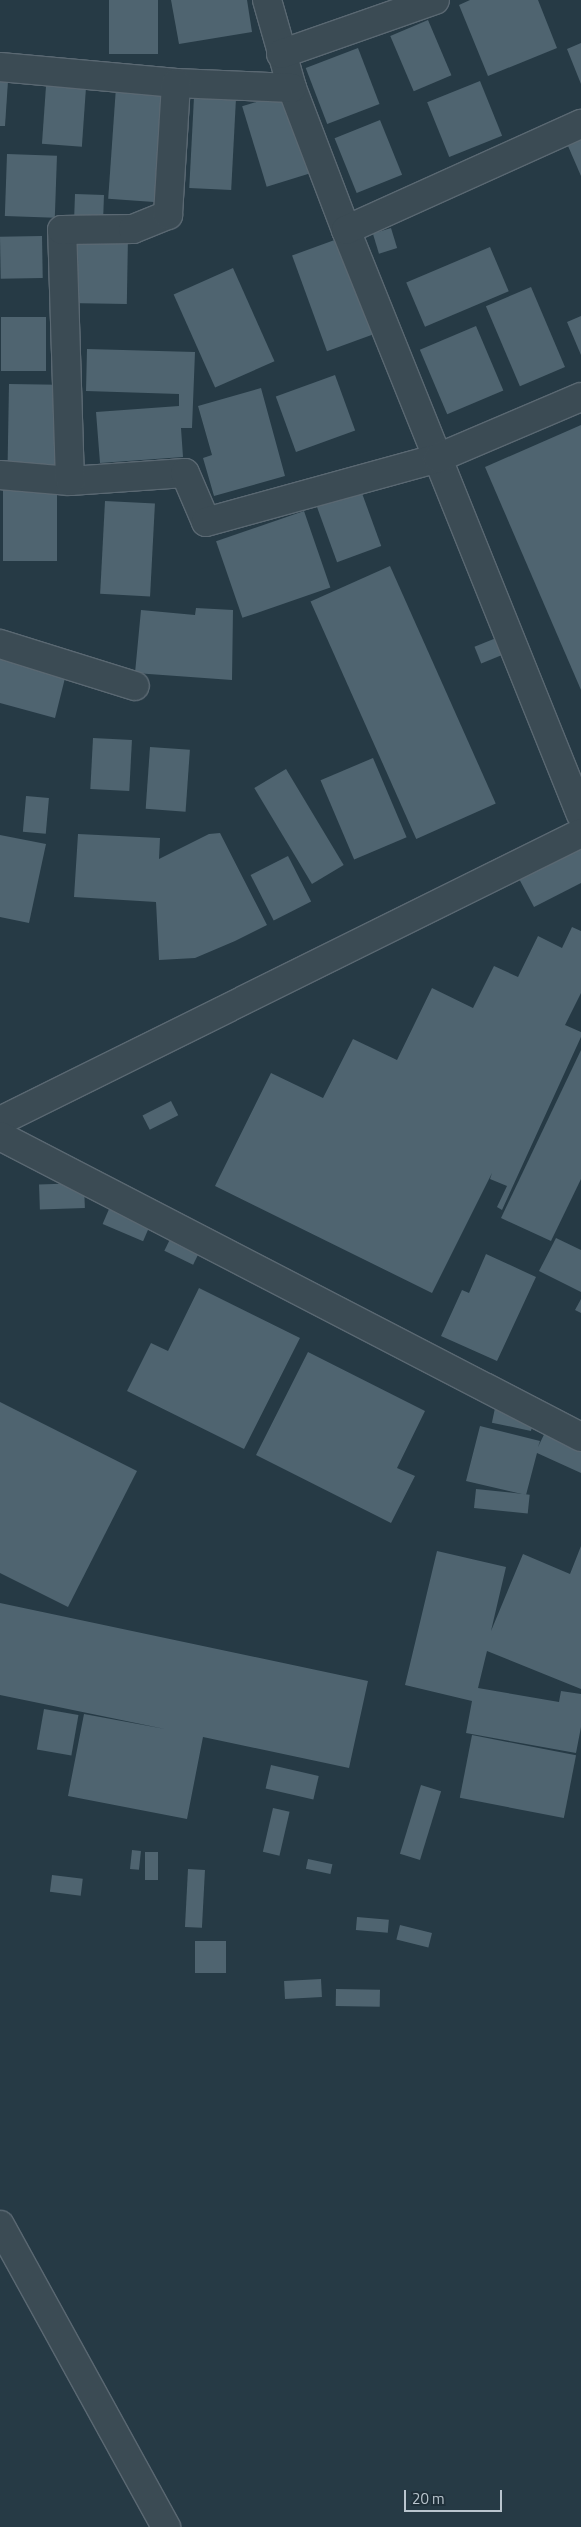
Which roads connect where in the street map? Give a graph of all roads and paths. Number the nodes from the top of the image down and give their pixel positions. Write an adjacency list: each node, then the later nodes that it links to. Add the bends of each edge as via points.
1 (266, 0): 3 (street)
2 (435, 0): 3 (street)
3 (282, 54): 6 (street)
4 (0, 66): 5 (street)
5 (176, 83): 6 (street); 12 (street, via 168,215 133,229 62,230)
6 (292, 88): 8 (street)
7 (581, 124): 8 (street)
8 (346, 230): 10 (street)
9 (581, 397): 10 (street)
10 (438, 458): 12 (street, via 206,522 185,473); 15 (street)
11 (0, 475): 12 (street)
12 (70, 481)
13 (0, 644): 14 (street)
14 (135, 686)
15 (581, 815)
16 (581, 833): 17 (street)
17 (0, 1122)
18 (0, 1136): 19 (street)
19 (581, 1436)
20 (0, 2225): 21 (street)
21 (166, 2527)

